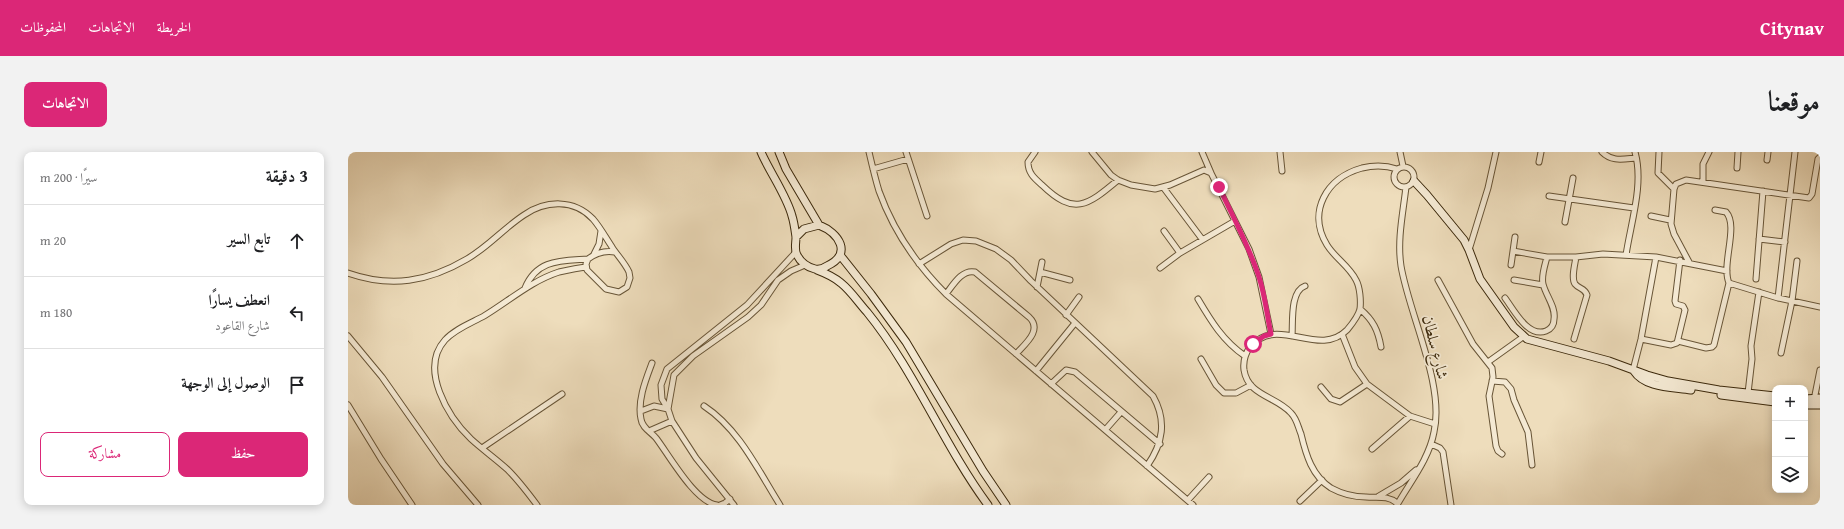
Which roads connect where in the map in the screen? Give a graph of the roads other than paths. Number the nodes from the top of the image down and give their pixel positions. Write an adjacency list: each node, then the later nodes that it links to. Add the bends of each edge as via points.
1 (761, 152): 31 (street)
2 (779, 152): 25 (street)
3 (868, 152): 27 (street)
4 (906, 152): 21 (street)
5 (1035, 152): 33 (street, via 1028,162 1030,174 1061,202 1076,205 1084,203 1102,194)
6 (1092, 152): 33 (street)
7 (1202, 152): 30 (street)
8 (1280, 152): 29 (street)
9 (1400, 152): 24 (street)
10 (1496, 152): 58 (street)
11 (1541, 152): 23 (street)
12 (1602, 152): 20 (street, via 1614,160)
13 (1635, 152): 20 (street)
14 (1659, 152): 38 (street, via 1658,173)
15 (1709, 152): 35 (street, via 1703,164)
16 (1738, 152): 26 (street)
17 (1768, 152): 22 (street)
18 (1794, 152): 40 (street)
19 (1820, 157): 40 (street, via 1811,196 1807,198)
20 (1636, 158): 43 (street, via 1637,185)
21 (908, 159): 27 (street); 45 (street)
22 (1767, 160)
23 (1539, 162)
24 (1403, 166): 28 (street); 34 (street, via 1413,171)
25 (786, 168): 31 (street); 50 (street)
26 (1737, 168)
27 (873, 169): 74 (street, via 888,213)
28 (1397, 169): 37 (street, via 1394,176 1396,183); 100 (street, via 1390,166 1370,166 1350,173 1330,186 1320,206 1322,236 1334,255 1357,281)
29 (1282, 171)
30 (1211, 173): 36 (street, via 1204,170); 48 (street)
31 (772, 174): 53 (street, via 792,214)
32 (1572, 178): 42 (street)
33 (1118, 180): 36 (street, via 1155,189)
34 (1414, 181): 37 (street); 58 (street)
35 (1703, 182): 38 (street, via 1680,181); 39 (street)
36 (1163, 187): 55 (street)
37 (1406, 187): 145 (street, شارع سلطان, via 1400,228 1400,257 1429,371 1436,408)
38 (1674, 189): 47 (street)
39 (1763, 191): 40 (street); 56 (street)
40 (1790, 195): 57 (street)
41 (1549, 196): 42 (street)
42 (1569, 200): 43 (street); 49 (street)
43 (1634, 208): 63 (street)
44 (1715, 210): 80 (street, via 1726,212 1731,221)
45 (927, 216)
46 (1651, 216): 47 (street)
47 (1670, 220): 73 (street, via 1674,234)
48 (1235, 221): 55 (street); 104 (street, via 1259,277)
49 (1565, 222)
50 (819, 225): 53 (street, via 804,229); 65 (street, via 838,237 841,244)
51 (601, 231): 60 (street); 64 (street, via 599,244); 82 (street, via 593,220 578,209 548,204 525,214 472,256 435,273 406,281 388,282)
52 (1164, 231): 62 (street)
53 (796, 237): 61 (street)
54 (1515, 237): 59 (street)
55 (1202, 239): 62 (street)
56 (1759, 239): 57 (street); 83 (street)
57 (1785, 242): 96 (street)
58 (1469, 250): 108 (street, via 1480,279)
59 (1513, 251): 67 (street); 76 (street)
60 (615, 252): 64 (street, via 604,251); 77 (street, via 630,274 630,281 625,289 616,292 606,289)
61 (796, 253): 75 (street); 103 (street, via 747,305)
62 (1180, 253): 78 (street)
63 (1626, 254): 66 (street); 68 (street)
64 (593, 255): 69 (street)
65 (840, 255): 79 (street, via 830,265); 170 (street, via 906,342)
66 (1656, 256): 70 (street); 110 (street)
67 (1547, 257): 68 (street); 88 (street)
68 (1576, 257): 109 (street, via 1574,280 1587,295)
69 (588, 259): 77 (street); 91 (street, via 560,261 544,266 533,275)
70 (1680, 260): 73 (street); 112 (street, via 1675,301 1685,310)
71 (1797, 261): 98 (street)
72 (1042, 262): 81 (street)
73 (1689, 262): 80 (street)
74 (919, 264): 90 (street, via 951,244 963,240 976,240 1004,254); 93 (street)
75 (805, 265): 79 (street); 111 (street, via 778,280 748,317)
76 (1511, 265)
77 (586, 267): 91 (street, via 560,272)
78 (1160, 268)
79 (817, 270): 169 (street, via 844,286 883,334)
80 (1727, 271): 87 (street)
81 (1040, 272): 84 (street); 90 (street)
82 (348, 273)
83 (1756, 279)
84 (1070, 280)
85 (1438, 280): 119 (street, via 1473,344)
86 (1514, 280): 88 (street)
87 (1729, 283): 92 (street); 112 (street, via 1714,345 1709,348)
88 (1543, 284): 95 (street, via 1553,308 1554,320 1549,329 1543,332 1526,326)
89 (1305, 286): 107 (street, via 1296,293)
90 (1037, 287): 101 (street)
91 (525, 288): 150 (street, via 450,335 442,343 437,354 435,374 446,404 459,425)
92 (1759, 292): 96 (street); 131 (street, via 1751,346)
93 (946, 294): 115 (street); 115 (street, via 964,274 975,272 1029,317 1034,324 1034,332)
94 (1079, 297): 101 (street)
95 (1505, 298)
96 (1778, 298): 98 (street)
97 (1198, 299): 116 (street, via 1220,334)
98 (1792, 301): 99 (street); 114 (street)
99 (1820, 307)
100 (1360, 309): 105 (street, via 1355,320); 113 (street, via 1376,328)
101 (1066, 314): 102 (street)
102 (1075, 324): 123 (street); 148 (street, via 1153,396 1162,419)
103 (713, 333): 111 (street); 120 (street)
104 (1271, 334): 107 (street); 116 (street, via 1258,339)
105 (1342, 334): 107 (street, via 1324,340); 127 (street, via 1354,367)
106 (348, 336): 164 (street, via 382,377 442,464)
107 (1292, 336)
108 (1523, 337): 119 (street); 121 (street)
109 (1574, 339)
110 (1641, 339): 112 (street, via 1674,346); 121 (street)
111 (717, 341): 124 (street, via 693,356)
112 (1678, 341)
113 (1381, 347)
114 (1781, 353)
115 (1016, 354): 123 (street)
116 (1245, 356): 128 (street, via 1245,374)
117 (1201, 359): 128 (street, via 1224,394 1236,393)
118 (652, 362): 141 (street, via 644,386)
119 (1488, 362): 125 (street, via 1493,373)
120 (667, 369): 124 (street); 140 (street, via 661,385 662,399)
121 (1633, 370): 130 (street, via 1640,379 1649,383)
122 (1820, 370): 134 (street)
123 (1036, 371): 126 (street)
124 (674, 375): 140 (street)
125 (1492, 381): 152 (street, via 1489,396 1496,446); 154 (street, via 1505,382 1511,389 1530,436)
126 (1052, 384): 142 (street, via 1063,372 1072,370); 146 (street)
127 (1367, 384): 129 (street, via 1340,402 1331,399); 143 (street)
128 (1251, 385): 157 (street, via 1260,394 1282,405 1291,413 1298,423 1308,461)
129 (1321, 387)
130 (1718, 392): 131 (street); 135 (street)
131 (1748, 393): 133 (street)
132 (562, 394): 150 (street)
133 (1772, 396)
134 (1817, 399)
135 (1772, 401)
136 (348, 405): 163 (street)
137 (1808, 405): 138 (street)
138 (1820, 405)
139 (704, 406): 168 (street, via 733,432)
140 (668, 409): 141 (street, via 654,406); 144 (street)
141 (641, 412): 147 (street, via 642,424)
142 (1121, 412): 146 (street); 148 (street)
143 (1410, 416): 145 (street); 151 (street)
144 (672, 421): 147 (street); 159 (street, via 696,458)
145 (1436, 424): 149 (street, شارع سلطان)
146 (1106, 430): 155 (street)
147 (649, 431): 166 (street, via 685,479 712,504)
148 (1160, 444): 155 (street)
149 (1432, 444): 153 (street, شارع سلطان); 172 (street, via 1443,452)
150 (482, 448): 165 (street, via 508,470)
151 (1372, 450)
152 (1502, 454)
153 (1421, 465): 158 (street, via 1401,483); 162 (street, شارع سلطان)
154 (1532, 465)
155 (1147, 466): 160 (street)
156 (1209, 478): 160 (street)
157 (1322, 480): 158 (street, via 1331,488 1344,493); 161 (street)
158 (1378, 497): 162 (street, via 1388,498)
159 (730, 499): 166 (street); 167 (street)
160 (1188, 500): 171 (street)
161 (1300, 501)
162 (1397, 504)
163 (412, 505)
164 (478, 505)
165 (536, 505)
166 (718, 505)
167 (734, 505)
168 (780, 505)
169 (988, 505)
170 (1006, 505)
171 (1193, 505)
172 (1451, 505)

